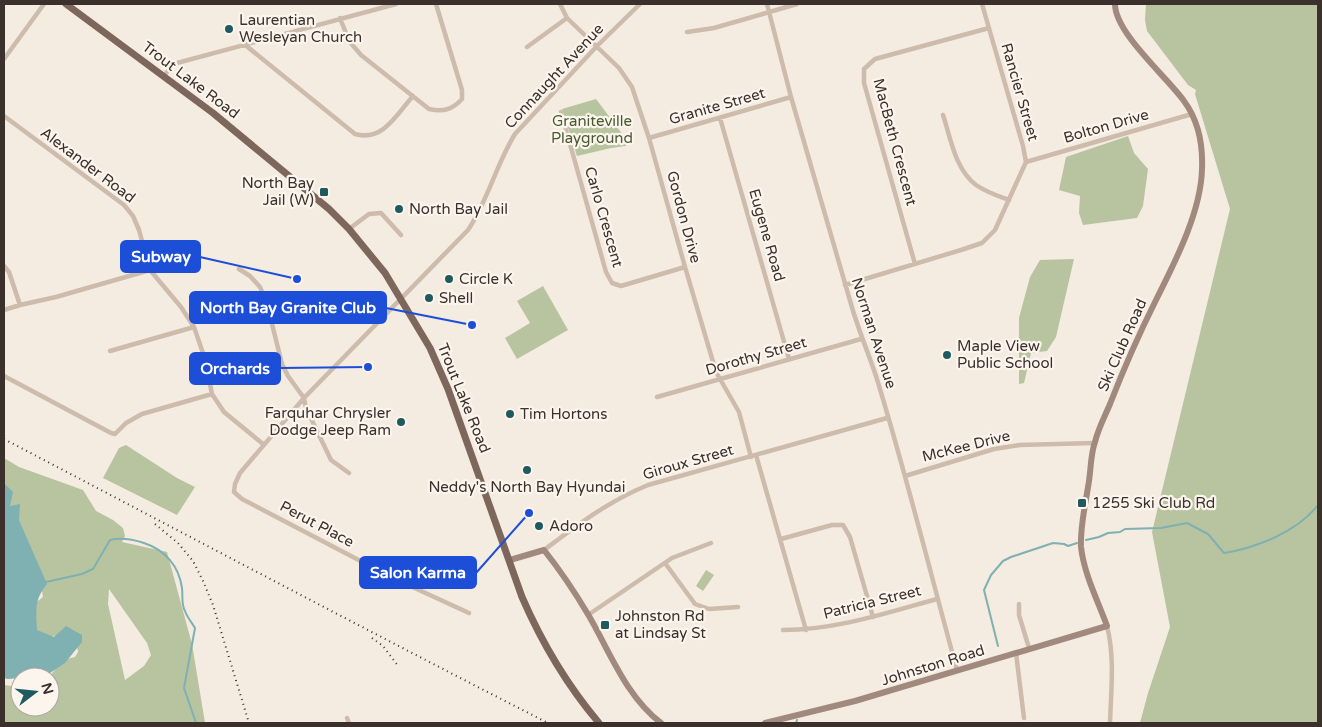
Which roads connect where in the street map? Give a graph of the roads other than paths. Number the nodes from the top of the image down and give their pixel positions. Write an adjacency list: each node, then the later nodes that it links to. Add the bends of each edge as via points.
1 (44, 4): 20 (street)
2 (66, 4): 21 (main road, Trout Lake Road)
3 (396, 4): 11 (street)
4 (436, 4): 22 (street, via 462,99 456,106 438,111 429,109)
5 (560, 4): 14 (street, Gordon Drive)
6 (640, 4): 18 (street, Connaught Avenue)
7 (767, 4): 12 (street, Norman Avenue)
8 (797, 4): 12 (street)
9 (982, 4): 15 (street, Rancier Street)
10 (1115, 4): 25 (street, Ski Club Road, via 1120,23 1185,101)
11 (379, 6): 13 (street)
12 (769, 12): 16 (street, via 714,28); 23 (street, Norman Avenue)
13 (340, 18): 17 (street); 22 (street, via 349,40 361,55)
14 (568, 18): 18 (street, Gordon Drive); 19 (street)
15 (989, 28): 30 (street, Rancier Street); 34 (street, MacBeth Crescent, via 875,59 864,69 864,82)
16 (687, 32)
17 (244, 44): 21 (street, via 172,65); 22 (street, via 355,134 363,136 380,132)
18 (597, 46): 29 (street, Gordon Drive, via 626,77); 40 (street, Connaught Avenue, via 515,134 505,150 480,213 468,230)
19 (527, 47)
20 (4, 59)
21 (164, 76): 32 (main road, Trout Lake Road, via 269,158)
22 (413, 96)
23 (791, 97): 28 (street, Granite Street); 39 (street, Norman Avenue)
24 (560, 112): 36 (street, Carlo Crescent, via 606,272 612,283 621,286)
25 (1192, 114): 30 (street, Bolton Drive); 53 (street, Ski Club Road, via 1202,148 1202,170 1191,220 1175,263 1134,344)
26 (943, 115): 31 (street, via 958,162 966,176 978,186)
27 (4, 116): 38 (street, Alexander Road, via 124,206 139,230)
28 (720, 118): 29 (street, Granite Street); 46 (street, Eugene Road)
29 (649, 138): 36 (street, Gordon Drive)
30 (1026, 162): 31 (street, Rancier Street)
31 (1009, 200): 34 (street, Rancier Street, via 995,230 982,243)
32 (350, 229): 33 (street, via 369,214 381,214); 40 (main road, Trout Lake Road)
33 (400, 234)
34 (915, 264): 39 (street, Rancier Street)
35 (4, 266): 41 (street)
36 (684, 267): 48 (street, Gordon Drive)
37 (239, 269): 51 (street, via 260,287 282,364)
38 (150, 270): 41 (street); 43 (street, Alexander Road)
39 (846, 285): 44 (street, Norman Avenue)
40 (401, 298): 51 (street, Connaught Avenue); 62 (main road, Trout Lake Road, via 430,348 448,389)
41 (20, 304): 42 (street)
42 (4, 310)
43 (194, 327): 45 (street); 49 (street, Alexander Road)
44 (861, 339): 46 (street, Dorothy Street); 52 (street, Norman Avenue)
45 (110, 351)
46 (789, 359): 48 (street, Dorothy Street)
47 (4, 376): 49 (street, via 115,434 142,414)
48 (720, 379): 50 (street, Dorothy Street); 55 (street, Gordon Drive, via 739,412)
49 (212, 394): 54 (street, Alexander Road, via 224,412)
50 (657, 397)
51 (304, 398): 54 (street, Connaught Avenue); 56 (street, via 331,460)
52 (887, 418): 55 (street, Giroux Street); 57 (street, Norman Avenue)
53 (1094, 443): 57 (street, McKee Drive, via 994,449); 70 (street, Ski Club Road, via 1081,527 1081,548)
54 (263, 444): 58 (street, Connaught Avenue, via 240,473 235,484)
55 (753, 456): 59 (street, Gordon Drive); 61 (street, Giroux Street, via 648,485 627,494 603,507)
56 (350, 472)
57 (905, 476): 64 (street, Norman Avenue)
58 (236, 494): 67 (street, Perut Place)
59 (781, 539): 69 (street, via 843,525 850,537); 72 (street, Gordon Drive)
60 (711, 543): 63 (street)
61 (544, 550): 62 (street, Giroux Street); 68 (street)
62 (510, 560): 77 (main road, Trout Lake Road, via 535,627 550,656)
63 (665, 563): 66 (street, via 695,604 709,609); 68 (street)
64 (938, 599): 69 (street, Patricia Street); 75 (street, Norman Avenue)
65 (1019, 604): 73 (street, via 1019,616)
66 (738, 607)
67 (469, 614)
68 (588, 615): 78 (street, via 628,688)
69 (873, 617): 72 (street, Patricia Street)
70 (1108, 626): 73 (street, Johnston Road); 80 (street, Ski Club Road, via 1112,656)
71 (783, 630): 72 (street, Patricia Street)
72 (806, 630)
73 (1029, 648): 74 (street, Johnston Road)
74 (1016, 653): 75 (street, Johnston Road); 76 (street)
75 (957, 670): 79 (street, Johnston Road, via 855,701)
76 (1024, 718)
77 (599, 723)
78 (661, 723)
79 (765, 723)
80 (1110, 723)

